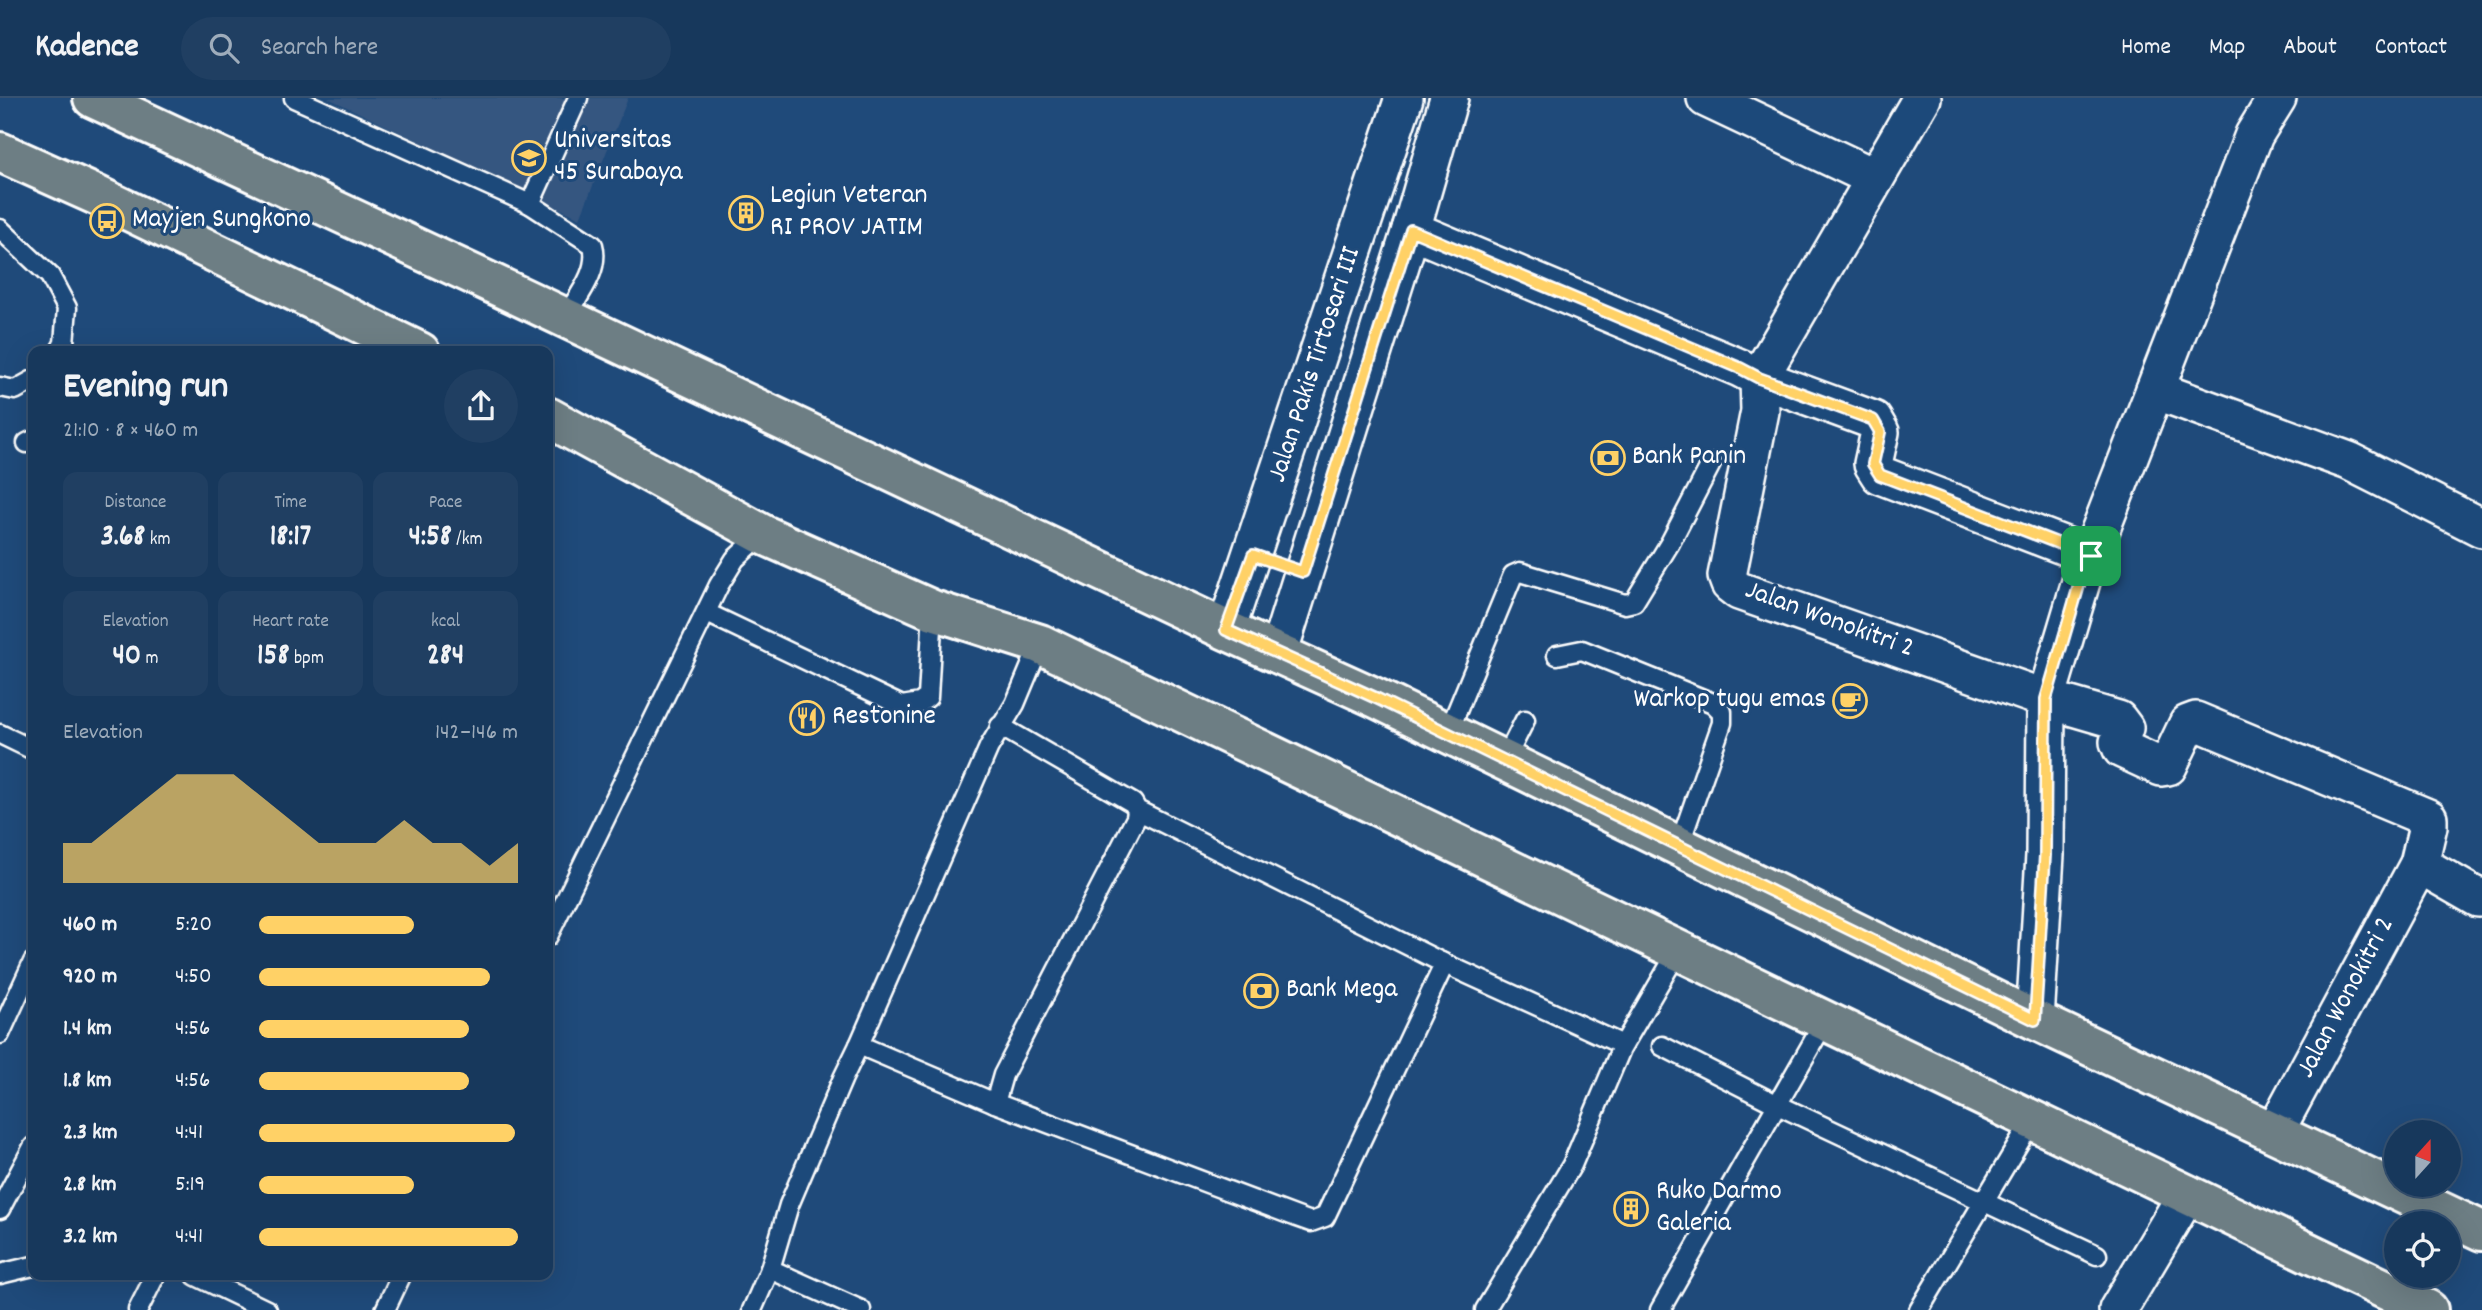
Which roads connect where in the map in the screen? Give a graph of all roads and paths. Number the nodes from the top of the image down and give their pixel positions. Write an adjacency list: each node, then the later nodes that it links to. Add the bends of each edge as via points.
1 (294, 98): 11 (lane)
2 (578, 98): 11 (lane)
3 (1404, 98): 25 (street, Jalan Pakis Tirtosari III)
4 (1449, 98): 13 (street, Jalan Pakis Tirtosari III)
5 (1706, 98): 10 (street)
6 (1922, 98): 10 (street)
7 (2277, 98): 20 (street, via 2254,135)
8 (99, 99): 14 (main road)
9 (0, 152): 16 (main road)
10 (1875, 178): 17 (street)
11 (530, 204): 14 (lane, via 593,245 593,270)
12 (0, 229): 15 (lane, via 50,276 67,308)
13 (1411, 230): 17 (street); 27 (street, Jalan Pakis Tirtosari III)
14 (565, 318): 30 (main road)
15 (62, 346)
16 (408, 346)
17 (1759, 378): 26 (street, via 1873,420 1880,432 1873,464 1880,475); 34 (street, Jalan Wonokitri 2, via 1760,411 1727,576 1730,584 1739,591)
18 (28, 383): 19 (lane, via 15,390)
19 (0, 387)
20 (2155, 390): 23 (street, via 2349,461); 26 (street)
21 (553, 420): 24 (main road)
22 (1711, 464): 37 (lane, via 1671,543 1634,601 1625,604 1520,572 1513,575)
23 (2482, 528)
24 (762, 534): 28 (main road); 29 (lane, via 735,559)
25 (1253, 555): 27 (street); 30 (street, Jalan Pakis Tirtosari III)
26 (2091, 556): 34 (street)
27 (1303, 572): 32 (street, Jalan Pakis Tirtosari III)
28 (933, 610): 29 (lane, via 928,697 902,706); 31 (main road)
29 (706, 613): 45 (lane)
30 (1226, 630): 32 (main road)
31 (1040, 644): 36 (lane, via 1015,704); 46 (main road)
32 (1278, 654): 37 (main road)
33 (1557, 655): 42 (lane, via 1582,650 1713,703 1722,712)
34 (2046, 699): 43 (street, Jalan Wonokitri 2, via 2118,720 2124,728 2119,746 2161,767 2168,766 2188,724 2196,721 2423,814 2428,826); 49 (street, via 2045,855)
35 (1525, 720): 40 (lane)
36 (1000, 726): 41 (lane, via 1133,803); 52 (lane)
37 (1448, 733): 40 (main road)
38 (0, 734): 39 (lane)
39 (28, 748)
40 (1505, 760): 42 (main road)
41 (1137, 810): 47 (lane); 55 (lane, via 1003,1075)
42 (1679, 845): 49 (main road)
43 (2419, 864): 44 (street); 58 (street, Jalan Wonokitri 2)
44 (2482, 897)
45 (553, 926)
46 (1678, 951): 50 (main road); 53 (lane)
47 (1441, 962): 53 (lane); 55 (lane, via 1442,969 1325,1217 1311,1222)
48 (28, 973): 51 (lane)
49 (2035, 1020): 58 (main road)
50 (1825, 1021): 56 (lane); 57 (main road)
51 (0, 1034)
52 (859, 1045): 55 (lane); 66 (lane, via 789,1205)
53 (1623, 1045): 76 (lane, via 1572,1165)
54 (1662, 1046): 56 (lane)
55 (995, 1103)
56 (1777, 1105): 61 (lane); 77 (lane)
57 (2032, 1121): 60 (main road); 61 (lane)
58 (2274, 1133): 63 (main road)
59 (28, 1156): 62 (lane)
60 (2187, 1194): 79 (street); 80 (main road)
61 (1984, 1200): 64 (lane); 78 (lane)
62 (0, 1209)
63 (2481, 1231)
64 (2097, 1255)
65 (28, 1267): 67 (lane)
66 (770, 1269): 74 (lane); 75 (lane)
67 (0, 1274)
68 (153, 1280): 71 (lane)
69 (204, 1280): 72 (lane)
70 (399, 1280): 73 (lane)
71 (138, 1310)
72 (267, 1310)
73 (385, 1310)
74 (752, 1310)
75 (861, 1310)
76 (1485, 1310)
77 (1660, 1310)
78 (1919, 1310)
79 (2118, 1310)
80 (2428, 1310)

